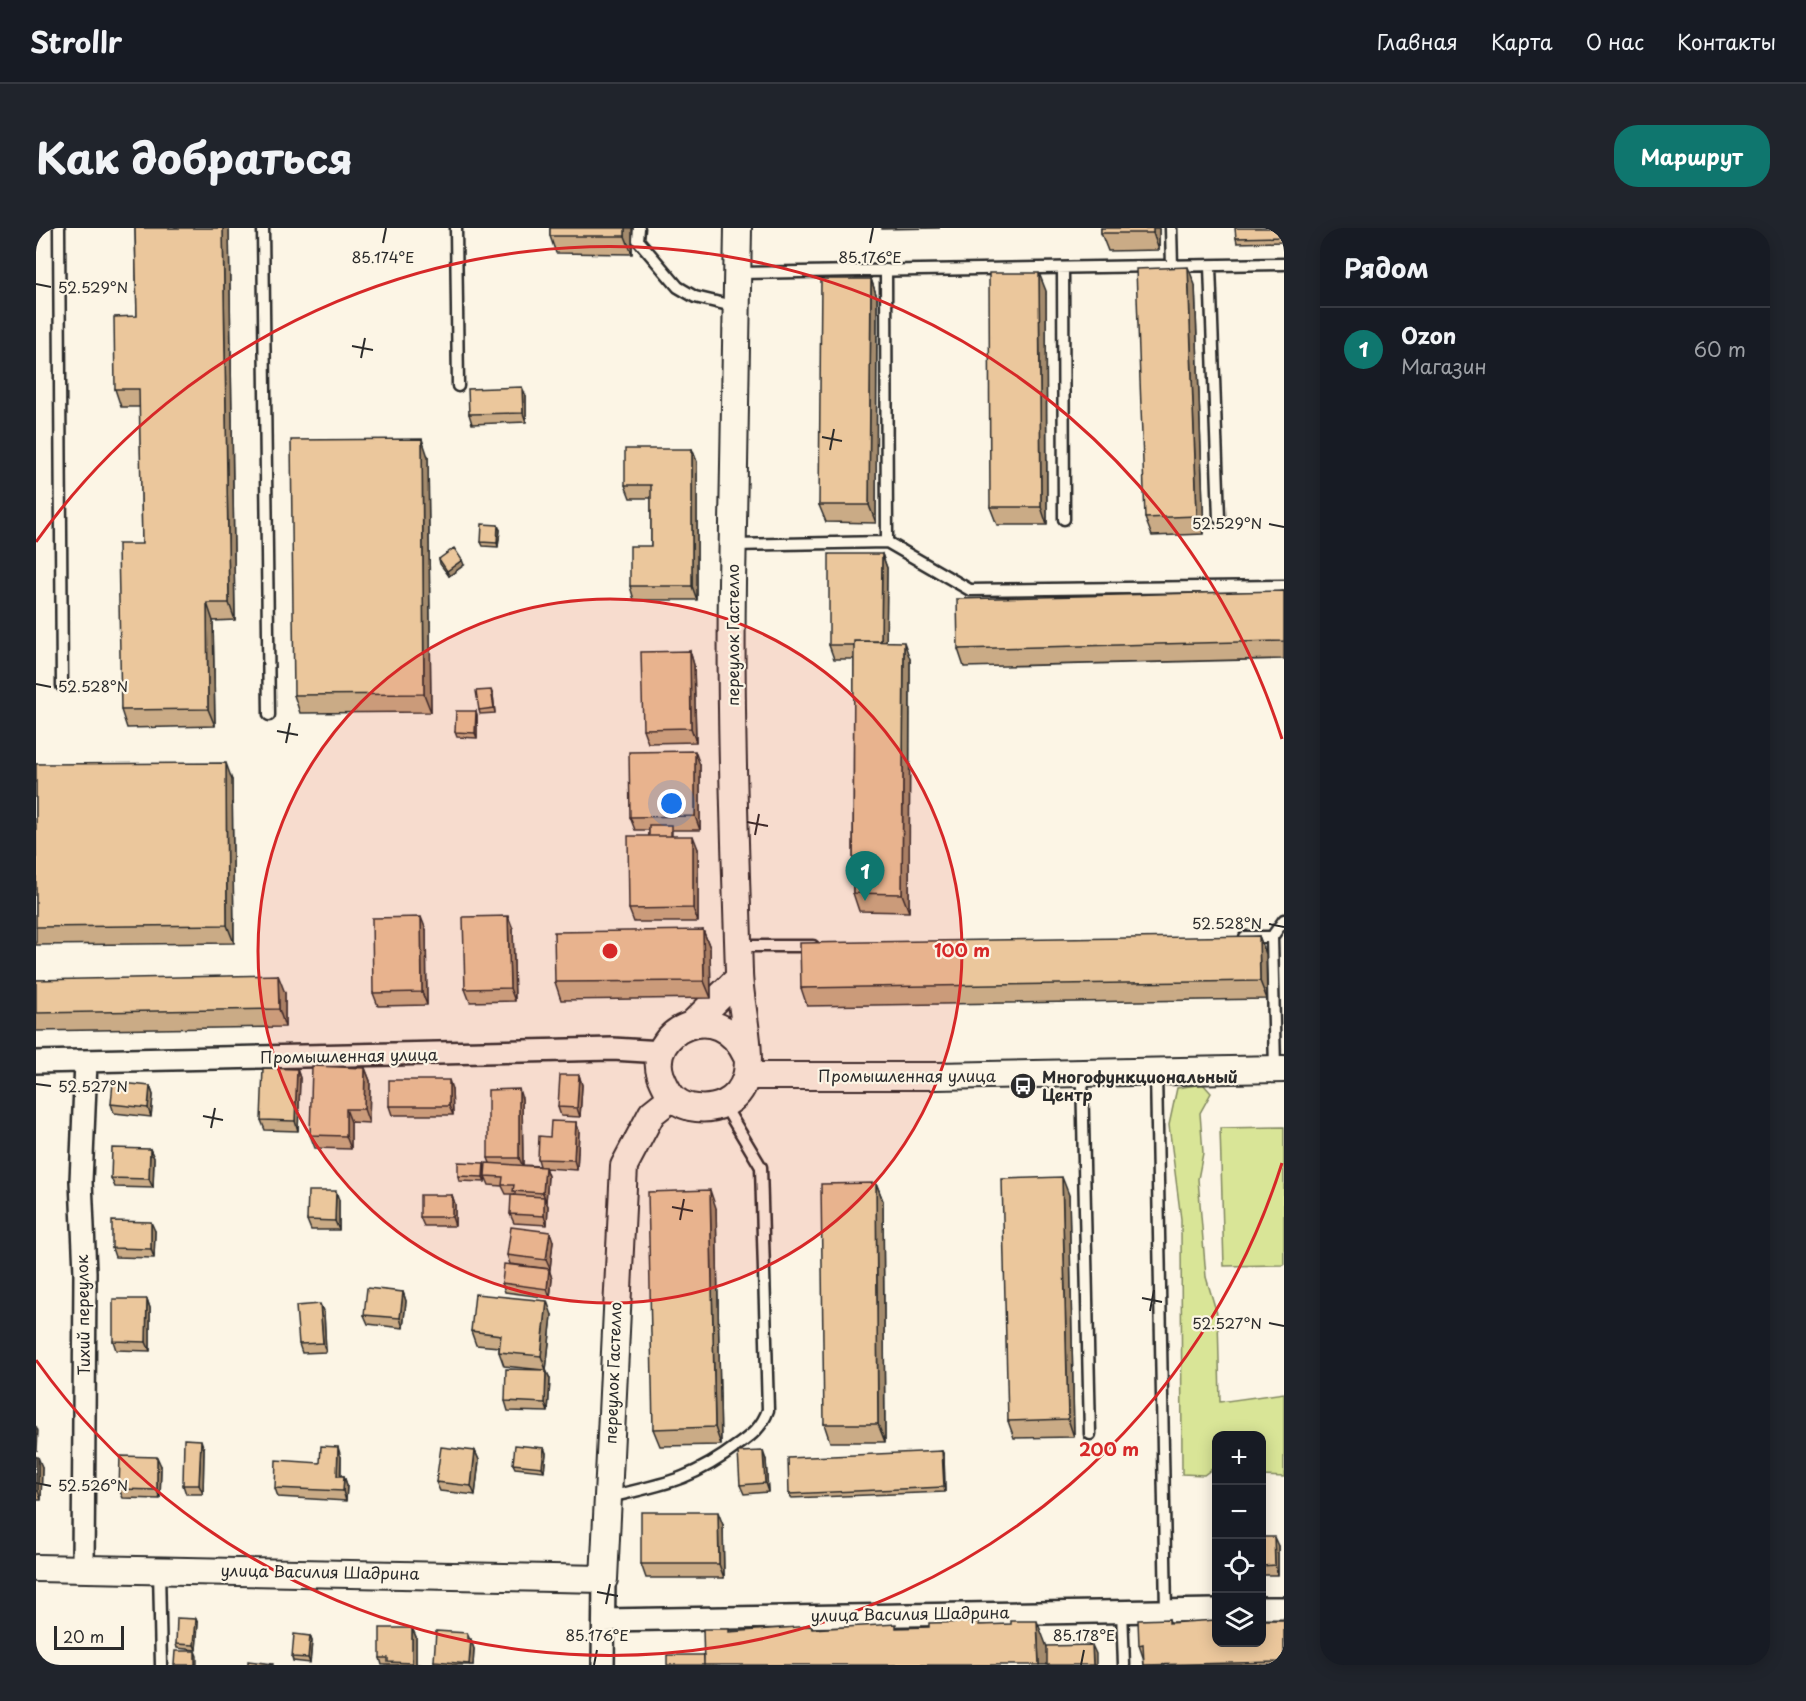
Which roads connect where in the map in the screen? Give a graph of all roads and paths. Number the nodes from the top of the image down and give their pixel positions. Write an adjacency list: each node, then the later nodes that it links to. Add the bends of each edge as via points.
1 (59, 228): 20 (lane)
2 (262, 228): 21 (lane)
3 (456, 228): 14 (lane)
4 (639, 228): 13 (lane, via 638,240 678,287 695,297)
5 (738, 228): 12 (street, переулок Гастелло)
6 (1171, 228): 8 (lane)
7 (1284, 264): 9 (lane)
8 (1172, 266): 9 (lane); 10 (lane)
9 (1210, 266): 15 (lane)
10 (1063, 268): 11 (lane); 16 (lane)
11 (886, 270): 12 (lane); 17 (lane)
12 (738, 273): 13 (street, переулок Гастелло)
13 (737, 307): 18 (street, переулок Гастелло)
14 (459, 386)
15 (1219, 518)
16 (1064, 519)
17 (887, 542): 18 (lane); 19 (lane, via 970,590)
18 (733, 545): 25 (street, переулок Гастелло)
19 (1284, 585)
20 (62, 686)
21 (269, 715)
22 (1284, 920): 24 (lane)
23 (1238, 937): 24 (lane)
24 (1272, 937): 28 (lane)
25 (738, 946): 26 (lane); 27 (street, переулок Гастелло)
26 (820, 946)
27 (739, 978): 29 (street); 33 (street, переулок Гастелло)
28 (1279, 1007): 34 (lane)
29 (693, 1023): 32 (street, via 674,1033); 33 (street, via 710,1022 726,1028 739,1040)
30 (36, 1062): 31 (street, Промышленная улица)
31 (86, 1062): 32 (street, Промышленная улица, via 601,1050); 42 (street, Тихий переулок, via 81,1181 85,1272)
32 (661, 1062): 37 (street); 39 (street)
33 (747, 1066): 36 (street, Промышленная улица); 38 (street, via 739,1092)
34 (1280, 1069): 35 (street, Промышленная улица)
35 (1156, 1073): 36 (street, Промышленная улица); 50 (lane)
36 (1082, 1074): 40 (lane)
37 (671, 1098): 38 (street, via 685,1106 706,1110); 39 (street, переулок Гастелло, via 652,1113)
38 (724, 1105): 41 (lane, via 761,1167 768,1410 763,1424 753,1434 706,1468 683,1479)
39 (624, 1166): 41 (street, переулок Гастелло)
40 (1090, 1434)
41 (609, 1497): 45 (street, переулок Гастелло)
42 (83, 1567): 43 (street, улица Василия Шадрина); 44 (street, улица Василия Шадрина)
43 (36, 1568)
44 (159, 1569): 45 (street, улица Василия Шадрина); 52 (lane)
45 (604, 1580): 51 (street, переулок Гастелло)
46 (1266, 1608): 47 (street)
47 (1284, 1608)
48 (1122, 1609): 50 (street, улица Василия Шадрина); 51 (street, улица Василия Шадрина); 54 (lane)
49 (1212, 1610): 50 (street, улица Василия Шадрина)
50 (1166, 1611)
51 (604, 1620): 53 (street, переулок Гастелло)
52 (161, 1665)
53 (603, 1665)
54 (1124, 1665)

